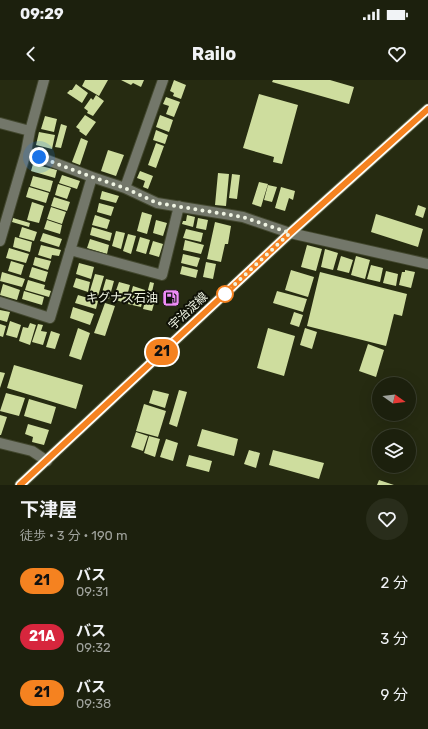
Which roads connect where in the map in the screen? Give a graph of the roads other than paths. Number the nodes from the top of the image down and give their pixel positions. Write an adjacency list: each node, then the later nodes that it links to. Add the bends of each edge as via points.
1 (44, 80): 4 (street)
2 (52, 80): 4 (street)
3 (163, 80): 10 (street)
4 (40, 95): 7 (street)
5 (428, 109): 12 (main road, 宇治淀線)
6 (0, 124): 7 (street)
7 (30, 131): 8 (street)
8 (26, 152): 9 (street); 13 (street)
9 (92, 177): 10 (street); 14 (street)
10 (125, 188): 11 (street, via 157,203)
11 (179, 206): 12 (street, via 243,217); 14 (street, via 162,275)
12 (290, 233): 15 (street); 18 (main road, 宇治淀線)
13 (0, 241)
14 (70, 250): 16 (street, via 50,318)
15 (428, 264)
16 (0, 302)
17 (0, 443): 18 (street, via 32,451)
18 (47, 461): 19 (main road, 宇治淀線)
19 (20, 485)

